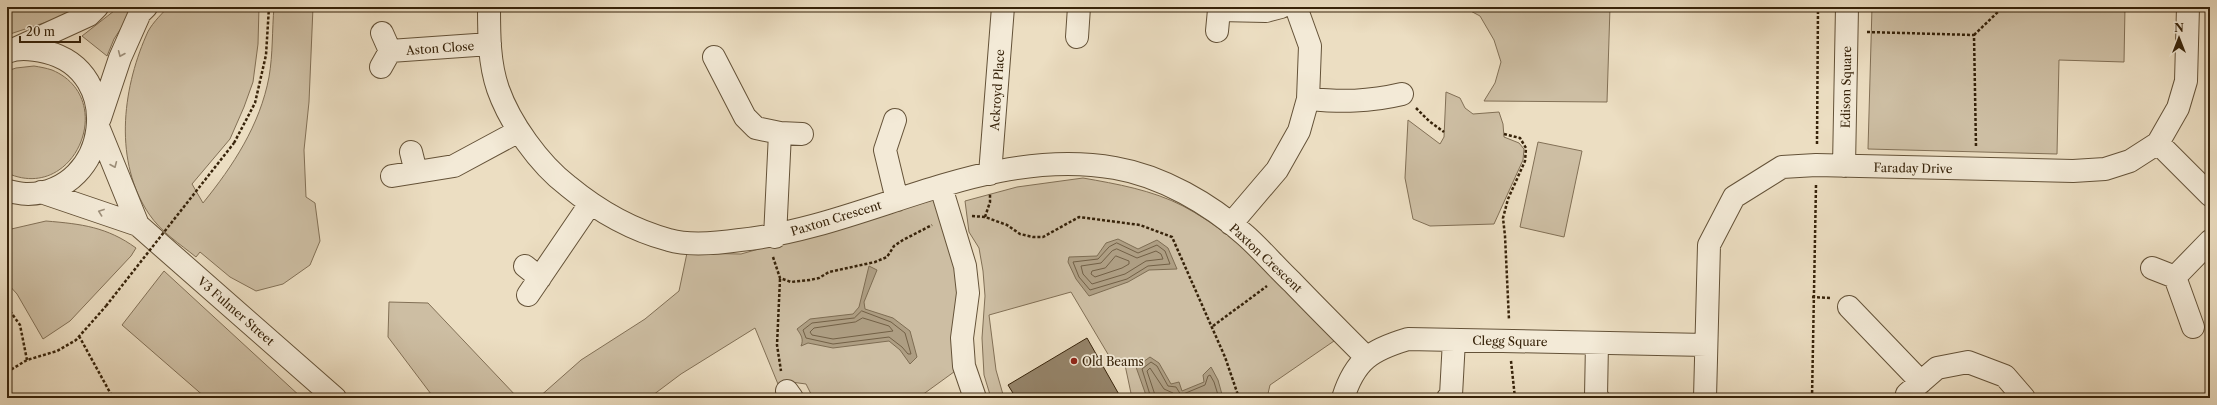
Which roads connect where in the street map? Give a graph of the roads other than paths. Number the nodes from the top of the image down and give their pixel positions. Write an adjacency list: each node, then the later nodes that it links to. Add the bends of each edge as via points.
1 (97, 7): 15 (street, via 89,15)
2 (146, 7): 20 (street, one-way to 20, via 140,13 120,58)
3 (489, 7): 13 (street, Paxton Crescent)
4 (1003, 7): 28 (street, Ackroyd Place)
5 (1079, 7): 12 (street)
6 (1281, 7): 10 (street, via 1266,11)
7 (1296, 7): 18 (street, via 1310,46)
8 (1847, 7): 26 (street, Edison Square)
9 (2188, 7): 24 (street, Faraday Drive, via 2186,81 2178,108)
10 (1219, 8): 11 (street)
11 (1217, 31)
12 (1077, 37)
13 (490, 44): 14 (street, Aston Close); 21 (street, Paxton Crescent, via 498,88)
14 (384, 50)
15 (9, 51): 20 (street, via 33,49 54,54 72,65 86,80 96,99)
16 (714, 57): 22 (street, via 745,117 756,128)
17 (1402, 94): 18 (street, via 1378,100 1346,102)
18 (1308, 99): 36 (street, via 1299,131 1277,170)
19 (895, 120): 33 (street, Paxton Crescent, via 885,150)
20 (99, 125): 31 (street, via 93,151 80,170 62,185); 37 (street, V3 Fulmer Street, one-way to 37)
21 (519, 131): 27 (street, via 454,166); 34 (street, Paxton Crescent, via 553,175)
22 (780, 133): 23 (street); 38 (street, Paxton Crescent)
23 (802, 134)
24 (2158, 143): 26 (street, Faraday Drive, via 2130,161 2104,170 2073,172); 32 (street)
25 (411, 152): 27 (street)
26 (1844, 166): 47 (street, Faraday Drive, via 1782,167 1734,197 1709,245)
27 (416, 172): 29 (street)
28 (990, 174): 30 (street, Paxton Crescent); 36 (street, Paxton Crescent, via 1013,168 1067,162 1117,168 1162,182 1207,207)
29 (392, 176)
30 (941, 187): 33 (street, Paxton Crescent); 51 (street, via 965,266 968,294 962,338 964,366)
31 (25, 192): 35 (street); 37 (street, V3 Fulmer Street, one-way to 31)
32 (2210, 195)
33 (897, 200): 38 (street, Paxton Crescent)
34 (590, 204): 38 (street, Paxton Crescent, via 630,226 671,241 717,243); 42 (street)
35 (7, 205)
36 (1231, 224): 48 (street, Paxton Crescent)
37 (138, 225): 50 (street, V3 Fulmer Street)
38 (775, 237)
39 (2210, 241): 41 (street)
40 (2152, 268): 41 (street)
41 (2175, 277): 44 (street)
42 (531, 280)
43 (1849, 307): 49 (street)
44 (2193, 327)
45 (1454, 340): 46 (street, Clegg Square); 48 (street, Clegg Square, via 1408,339 1386,345); 53 (street, via 1451,395)
46 (1597, 343): 47 (street, Clegg Square); 54 (street)
47 (1706, 345): 55 (street, Faraday Drive)
48 (1366, 356): 52 (street, Clegg Square, via 1352,373)
49 (1921, 382): 56 (street, via 1907,394); 57 (street, via 1937,368 1968,362 2005,376)
50 (335, 398)
51 (975, 398)
52 (1343, 398)
53 (1448, 398)
54 (1598, 398)
55 (1705, 398)
56 (1906, 398)
57 (2024, 398)

